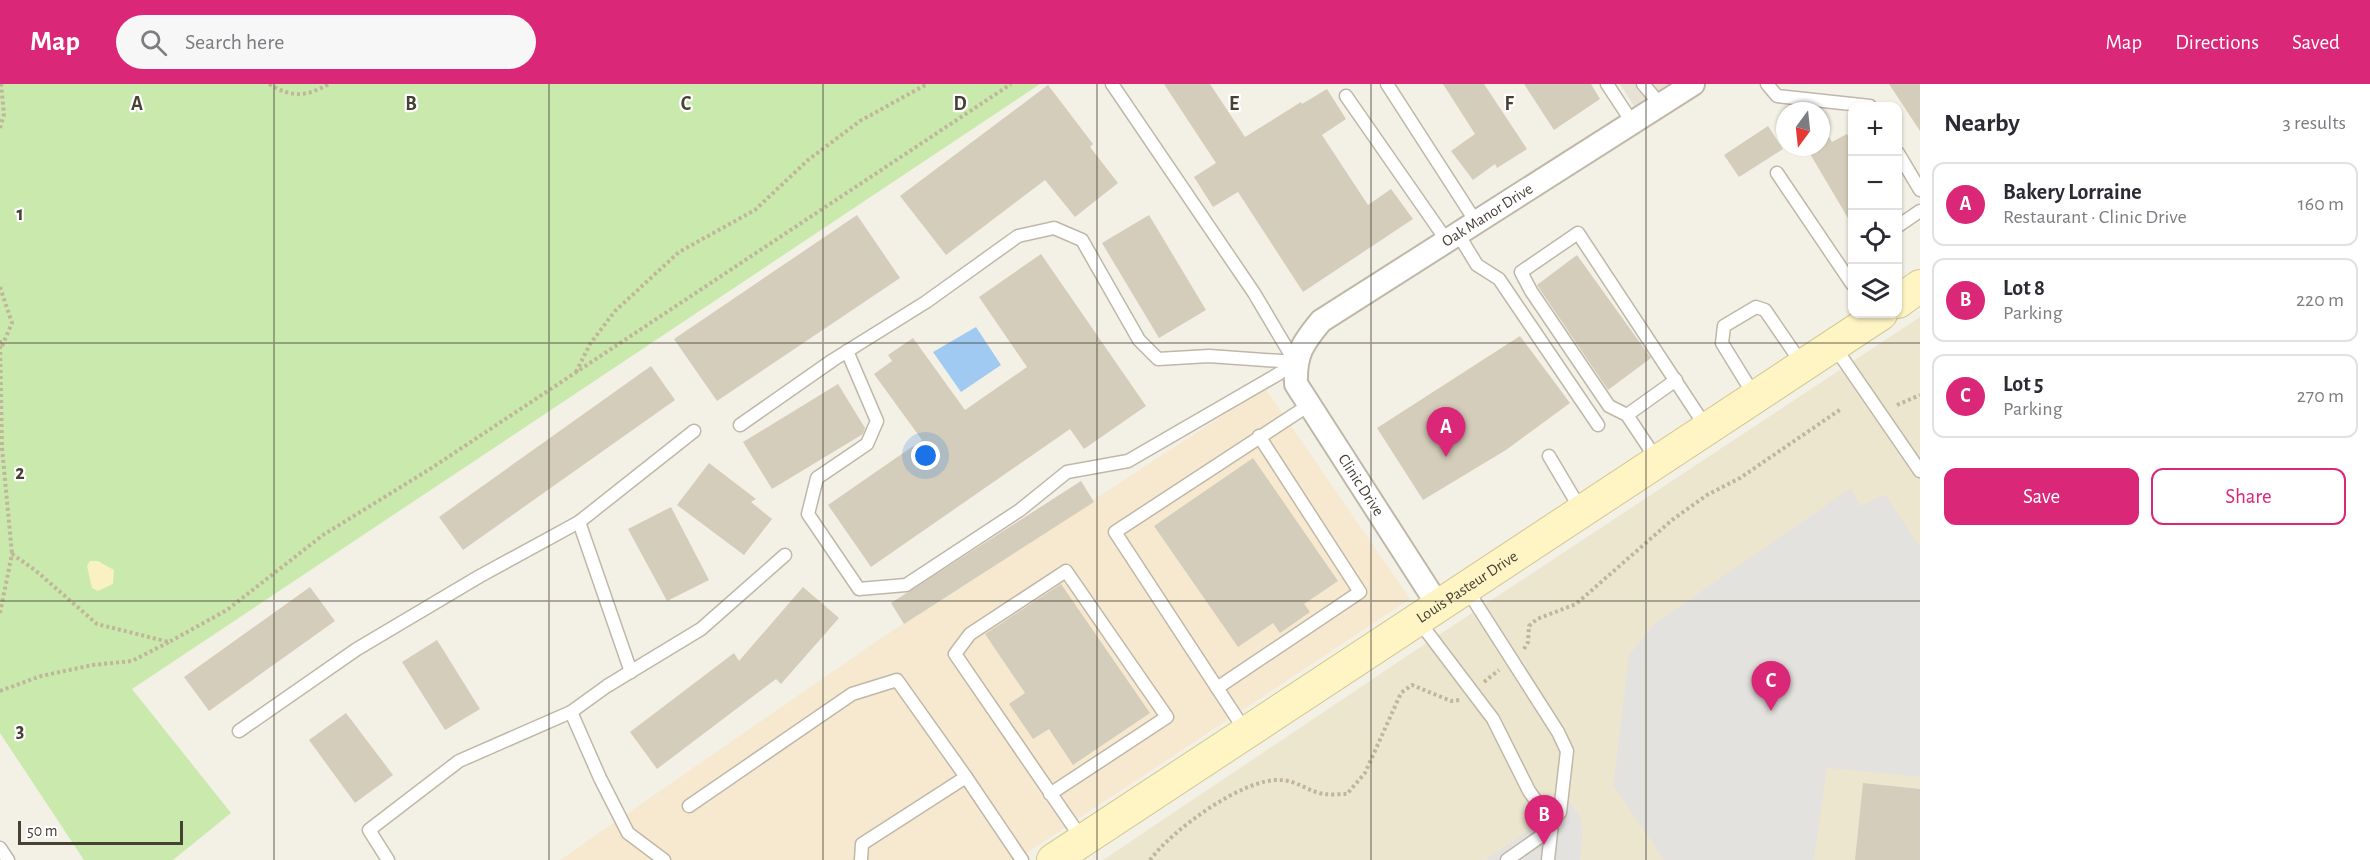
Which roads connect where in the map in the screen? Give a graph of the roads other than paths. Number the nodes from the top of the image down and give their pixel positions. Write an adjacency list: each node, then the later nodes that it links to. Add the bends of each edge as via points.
1 (1112, 84): 23 (lane, via 1254,293)
2 (1387, 84): 16 (lane)
3 (1607, 84): 10 (lane)
4 (1643, 84): 8 (lane)
5 (1693, 84): 8 (street, Oak Manor Drive)
6 (1767, 84): 9 (lane, via 1777,96)
7 (1346, 96): 16 (lane)
8 (1660, 104): 10 (street, Oak Manor Drive)
9 (1848, 104)
10 (1632, 122): 16 (street, Oak Manor Drive)
11 (1900, 156): 13 (lane)
12 (1777, 173): 17 (lane)
13 (1920, 190)
14 (1920, 211): 15 (lane)
15 (1902, 223)
16 (1460, 232): 23 (street, Oak Manor Drive, via 1322,321 1304,342); 30 (lane, via 1477,265 1499,279)
17 (1848, 278)
18 (1920, 286): 19 (street, Louis Pasteur Drive)
19 (1902, 298)
20 (1873, 318): 21 (street, Louis Pasteur Drive)
21 (1833, 344): 24 (street, Louis Pasteur Drive); 36 (lane)
22 (847, 351): 23 (lane, via 926,302 1018,236 1054,228 1082,240 1139,340 1158,359 1209,356); 23 (lane, via 877,421 867,444 817,478 808,514 859,589 906,585 1020,510 1067,472 1128,461); 29 (lane)
23 (1295, 362): 27 (street, Clinic Drive, via 1296,384)
24 (1802, 363): 26 (street, Louis Pasteur Drive); 26 (lane, via 1765,310 1756,307 1724,326 1722,343)
25 (1676, 380): 28 (lane); 28 (lane, via 1578,234 1521,272 1609,406); 31 (lane)
26 (1754, 395): 31 (street, Louis Pasteur Drive)
27 (1309, 405): 33 (lane); 41 (street, Clinic Drive)
28 (1627, 415): 35 (lane)
29 (740, 425)
30 (1598, 425)
31 (1706, 427): 35 (street, Louis Pasteur Drive)
32 (694, 431): 38 (lane)
33 (1259, 436): 43 (lane, via 1360,592); 43 (lane, via 1115,532)
34 (1549, 456): 37 (lane)
35 (1657, 460): 37 (street, Louis Pasteur Drive)
36 (1920, 471)
37 (1581, 510): 40 (street, Louis Pasteur Drive)
38 (579, 522): 42 (lane); 45 (lane, via 357,649)
39 (785, 555): 42 (lane, via 701,630)
40 (1465, 587): 41 (street, Louis Pasteur Drive); 50 (lane, via 1567,751 1560,812)
41 (1427, 612): 46 (street, Louis Pasteur Drive); 50 (lane)
42 (631, 672): 44 (lane)
43 (1217, 688): 46 (lane)
44 (571, 712): 54 (lane, via 459,761 369,831); 55 (lane, via 628,833)
45 (239, 731)
46 (1246, 732): 51 (street, Louis Pasteur Drive)
47 (966, 777): 49 (lane, via 897,680 852,694); 56 (lane, via 862,844); 57 (lane)
48 (1050, 794): 48 (lane, via 954,654 969,634 1066,571 1167,717); 51 (lane)
49 (689, 806)
50 (1552, 826): 59 (lane); 60 (lane)
51 (1082, 840): 58 (street, Louis Pasteur Drive)
52 (0, 848): 53 (lane)
53 (8, 860)
54 (388, 860)
55 (664, 860)
56 (861, 860)
57 (1022, 860)
58 (1053, 860)
59 (1507, 860)
60 (1548, 860)

